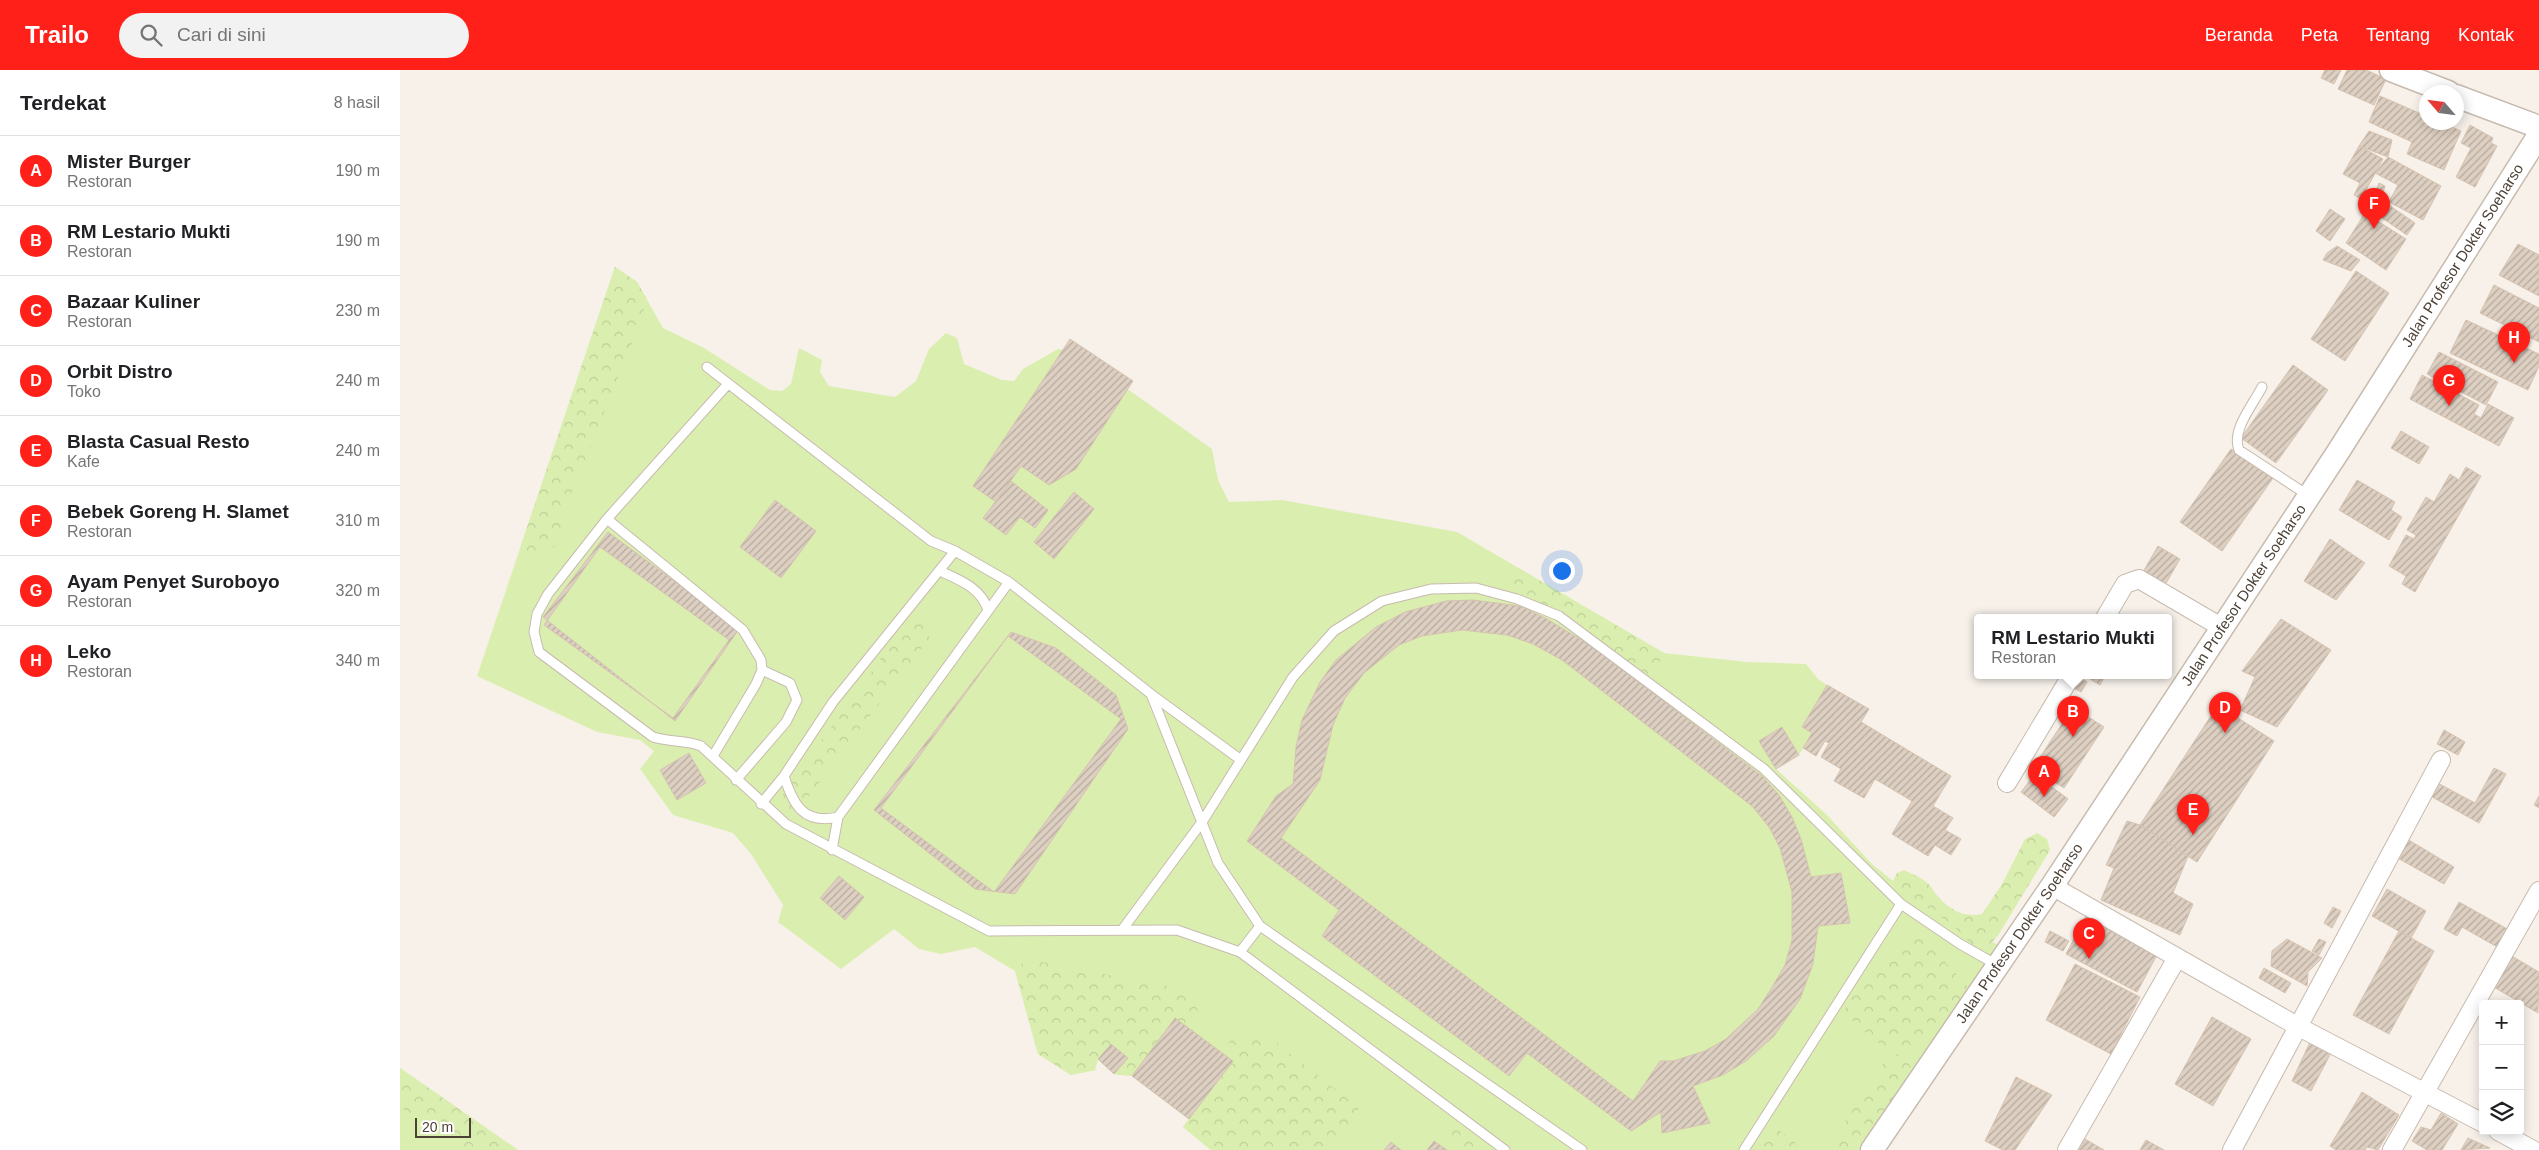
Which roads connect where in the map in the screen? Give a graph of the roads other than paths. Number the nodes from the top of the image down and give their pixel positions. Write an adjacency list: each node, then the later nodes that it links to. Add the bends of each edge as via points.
1 (2393, 70): 2 (street)
2 (2430, 85)
3 (2464, 99): 4 (street)
4 (2539, 127)
5 (2539, 134): 9 (street, Jalan Profesor Dokter Soeharso)
6 (706, 367): 7 (lane)
7 (727, 385): 10 (lane); 11 (lane, via 931,541)
8 (2262, 388): 9 (lane, via 2237,433 2236,442 2240,450)
9 (2309, 496): 16 (street, Jalan Profesor Dokter Soeharso)
10 (607, 519): 17 (lane, via 743,630 761,660); 20 (lane, via 548,594 534,632 539,652 653,737 670,743 694,744)
11 (956, 550): 12 (lane); 13 (lane)
12 (940, 571): 14 (lane, via 974,589); 23 (lane, via 833,702)
13 (1009, 582): 14 (lane); 19 (lane)
14 (988, 610): 27 (lane)
15 (2107, 614): 16 (street, via 2125,584 2139,579)
16 (2221, 627): 30 (street, Jalan Profesor Dokter Soeharso)
17 (762, 670): 20 (lane); 24 (lane, via 790,683 797,700 786,722)
18 (2069, 679): 25 (street)
19 (1151, 694): 21 (lane); 28 (lane)
20 (713, 756): 24 (lane)
21 (1241, 760): 28 (lane); 32 (lane, via 1293,677 1334,630 1382,601 1431,589 1476,588 1517,599 1559,616 1764,769)
22 (2440, 760): 38 (street)
23 (784, 776): 26 (lane); 27 (lane, via 792,801 802,812 815,817)
24 (736, 780): 26 (lane)
25 (2008, 783)
26 (761, 804): 29 (lane, via 786,824)
27 (838, 817): 29 (lane)
28 (1202, 822): 33 (lane, via 1218,863); 34 (lane)
29 (832, 850): 34 (lane, via 989,931)
30 (2052, 886): 36 (street); 37 (street, Jalan Profesor Dokter Soeharso)
31 (2539, 891): 39 (street)
32 (1901, 904): 37 (lane); 44 (lane)
33 (1260, 926): 35 (lane); 43 (lane)
34 (1122, 930): 35 (lane, via 1177,930)
35 (1240, 952): 42 (lane)
36 (2177, 958): 38 (street); 46 (street)
37 (1997, 965): 45 (street, Jalan Profesor Dokter Soeharso)
38 (2296, 1026): 39 (street); 47 (street)
39 (2425, 1092): 40 (street); 48 (street)
40 (2479, 1121)
41 (2505, 1135): 49 (street)
42 (1505, 1150)
43 (1582, 1150)
44 (1744, 1150)
45 (1872, 1150)
46 (2067, 1150)
47 (2232, 1150)
48 (2392, 1150)
49 (2533, 1150)

